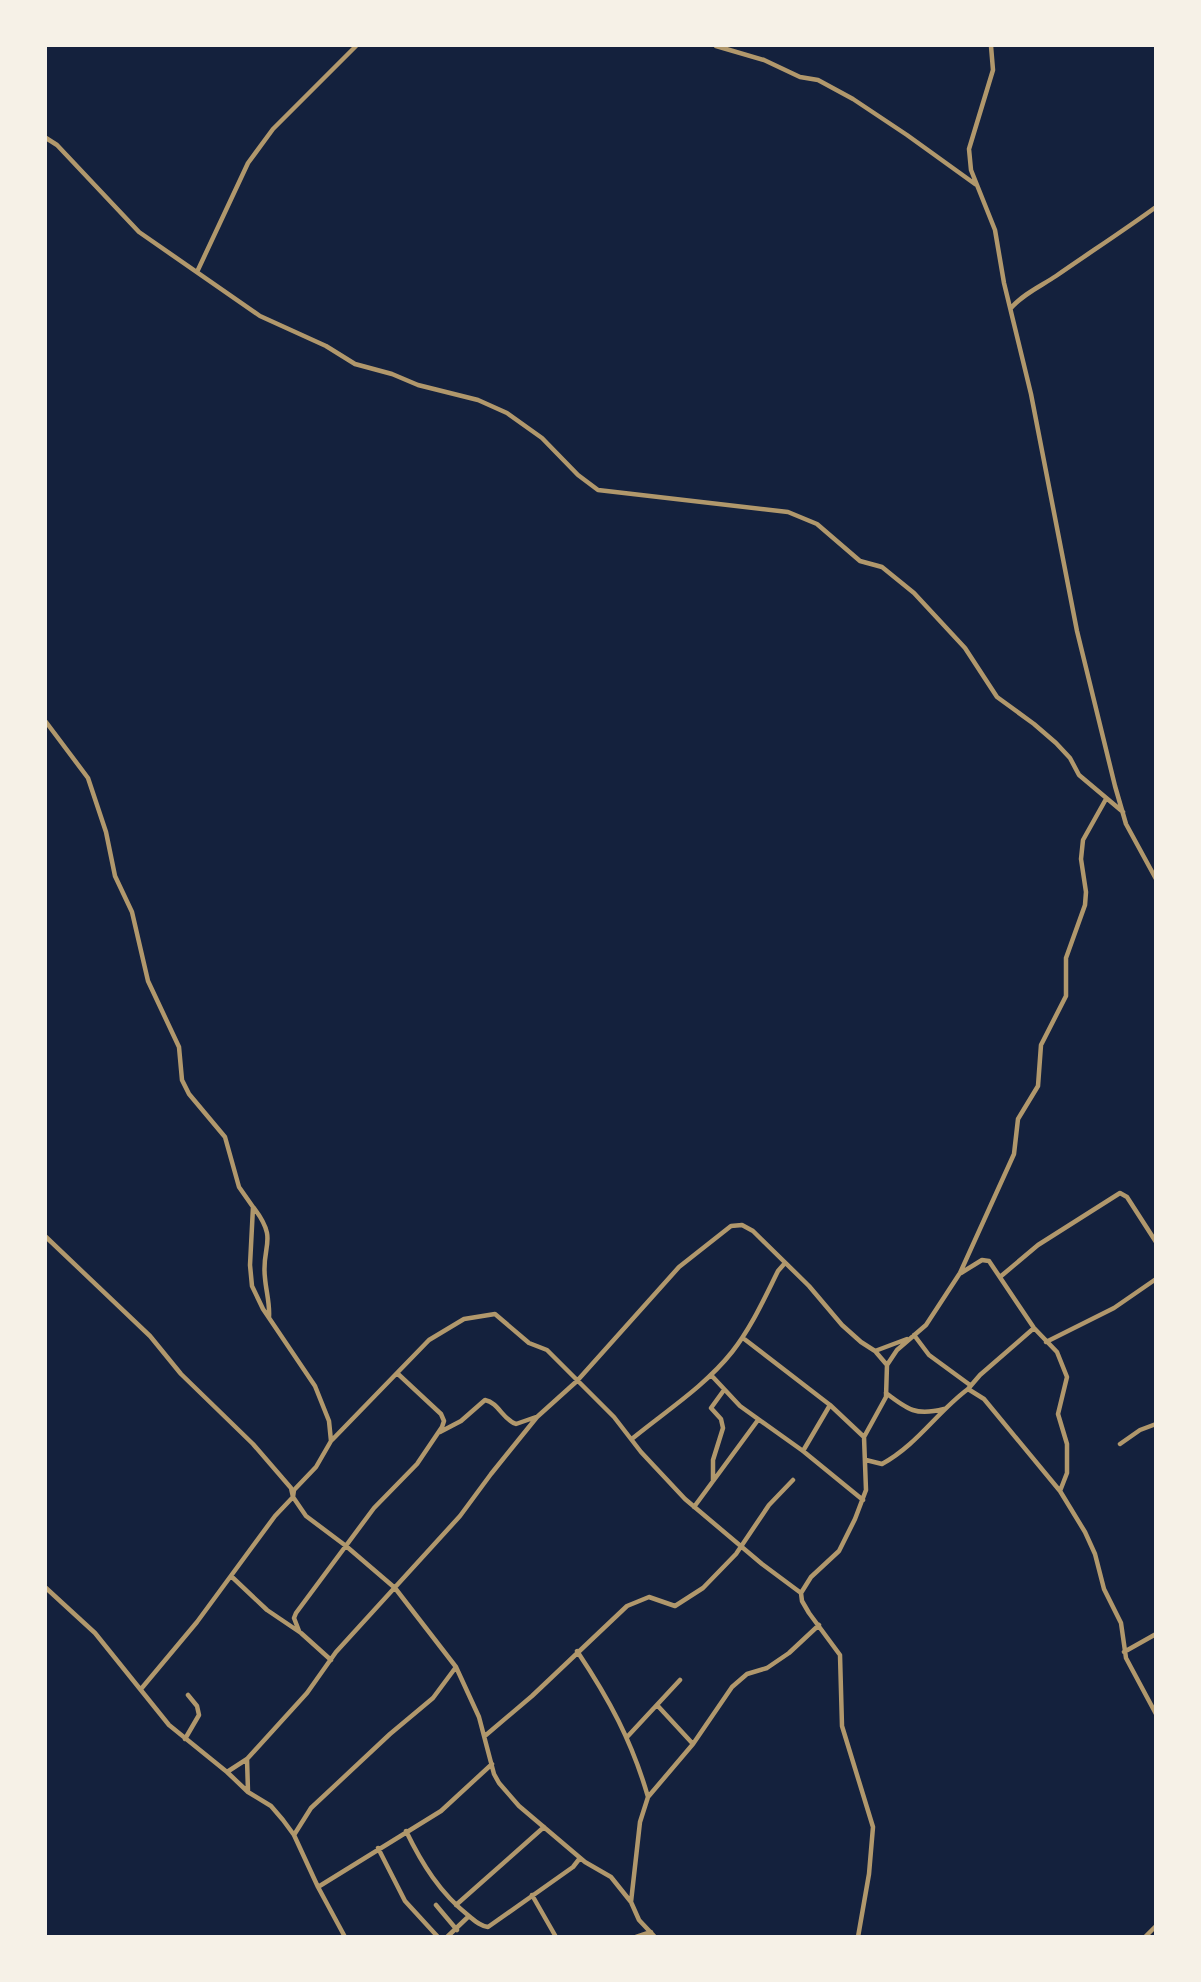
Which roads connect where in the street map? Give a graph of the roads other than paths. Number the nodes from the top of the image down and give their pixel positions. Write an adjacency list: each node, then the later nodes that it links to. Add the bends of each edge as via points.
1 (356, 46): 7 (street, via 248,163)
2 (716, 46): 5 (street, via 818,80 875,113)
3 (991, 46): 5 (street, via 993,70 970,149)
4 (46, 138): 7 (street, via 139,232)
5 (976, 184): 8 (street, via 995,230)
6 (1156, 207): 8 (street)
7 (197, 272): 10 (street, via 260,316 355,364 507,413 542,438 598,490 788,512 817,524 860,561 882,567 914,593 965,648 997,697 1056,743 1079,775)
8 (1010, 308): 11 (street, via 1077,631)
9 (46, 722): 13 (street, via 88,778 115,876 132,912 148,981 179,1047 182,1080 225,1137 239,1187)
10 (1106, 799): 11 (street); 17 (street, via 1083,840 1085,905 1066,958 1066,996 1041,1045 1038,1086 1018,1119 1014,1154)
11 (1123, 812): 12 (street)
12 (1156, 878)
13 (253, 1207): 20 (street, via 250,1275); 20 (street, via 269,1235 264,1278)
14 (46, 1237): 49 (street, via 134,1320 253,1444 285,1479)
15 (1156, 1242): 18 (street, via 1127,1197 1120,1194 1048,1238)
16 (785, 1263): 23 (street); 26 (street, via 842,1325); 30 (street, via 748,1227 731,1226 679,1267)
17 (960, 1273): 18 (street, via 984,1260); 22 (street, via 926,1325)
18 (1000, 1277): 21 (street)
19 (1156, 1279): 25 (street, via 1114,1308)
20 (269, 1318): 42 (street, via 315,1385)
21 (1034, 1328): 25 (street); 31 (street)
22 (914, 1335): 24 (street); 31 (street, via 929,1354)
23 (743, 1338): 29 (street); 34 (street)
24 (908, 1339): 26 (street); 27 (street)
25 (1046, 1342): 48 (street, via 1057,1352 1068,1380 1058,1414 1067,1444 1067,1473)
26 (875, 1351): 27 (street)
27 (887, 1366): 33 (street)
28 (397, 1373): 30 (street, via 441,1331 491,1313 529,1343 547,1350); 39 (street, via 441,1414); 42 (street)
29 (711, 1376): 32 (street); 40 (street)
30 (577, 1381): 36 (street); 40 (street)
31 (969, 1387): 35 (street); 48 (street, via 999,1413)
32 (723, 1390): 37 (street); 47 (street, via 711,1408 723,1428 713,1460)
33 (886, 1393): 35 (street, via 913,1411); 41 (street)
34 (830, 1405): 41 (street); 44 (street)
35 (944, 1409): 45 (street, via 895,1457 882,1464)
36 (537, 1417): 39 (street, via 516,1424 485,1400); 56 (street, via 460,1516)
37 (758, 1420): 44 (street); 47 (street)
38 (1156, 1423): 43 (street)
39 (440, 1432): 52 (street)
40 (633, 1438): 51 (street)
41 (866, 1439): 45 (street)
42 (331, 1441): 49 (street)
43 (1120, 1444)
44 (803, 1451): 50 (street)
45 (866, 1460): 50 (street)
46 (793, 1480): 53 (street, via 769,1505)
47 (713, 1482): 51 (street)
48 (1060, 1491): 62 (street, via 1095,1554 1104,1589 1121,1623)
49 (293, 1497): 52 (street, via 306,1516); 54 (street)
50 (863, 1500): 57 (street, via 839,1551)
51 (694, 1507): 53 (street)
52 (346, 1546): 56 (street); 59 (street, via 295,1615)
53 (742, 1547): 57 (street); 61 (street, via 703,1588 679,1605 640,1599)
54 (231, 1576): 59 (street, via 267,1611); 66 (street)
55 (46, 1588): 66 (street, via 95,1633)
56 (395, 1588): 63 (street); 64 (street)
57 (800, 1593): 58 (street)
58 (819, 1625): 73 (street, via 779,1661 740,1679); 98 (street, via 840,1655 842,1726 873,1827)
59 (299, 1631): 63 (street)
60 (1156, 1634): 62 (street)
61 (577, 1651): 70 (street); 71 (street)
62 (1124, 1652): 69 (street)
63 (331, 1660): 74 (street)
64 (456, 1667): 70 (street); 81 (street, via 433,1698 311,1808)
65 (680, 1680): 68 (street)
66 (141, 1689): 72 (street)
67 (188, 1695): 72 (street, via 199,1715)
68 (657, 1705): 71 (street); 73 (street)
69 (1156, 1714)
70 (486, 1735): 75 (street)
71 (628, 1735): 78 (street)
72 (184, 1739): 76 (street)
73 (692, 1744): 78 (street)
74 (247, 1759): 76 (street); 77 (street)
75 (492, 1763): 79 (street, via 499,1783); 80 (street, via 441,1811)
76 (227, 1772): 77 (street)
77 (248, 1792): 81 (street, via 271,1806)
78 (648, 1797): 86 (street, via 639,1822)
79 (544, 1827): 83 (street); 88 (street)
80 (406, 1831): 82 (street); 88 (street, via 421,1862)
81 (294, 1835): 84 (street)
82 (378, 1849): 84 (street); 94 (street, via 405,1900)
83 (580, 1858): 85 (street); 86 (street, via 611,1877)
84 (318, 1887): 93 (street)
85 (532, 1895): 89 (street, via 488,1927); 96 (street)
86 (631, 1902): 92 (street, via 639,1920)
87 (436, 1905): 91 (street)
88 (456, 1905): 89 (street)
89 (469, 1916): 91 (street)
90 (1156, 1926): 99 (street)
91 (457, 1930): 95 (street)
92 (653, 1934): 97 (street)
93 (345, 1937)
94 (438, 1937)
95 (447, 1937)
96 (555, 1937)
97 (636, 1937)
98 (858, 1937)
99 (1144, 1937)

